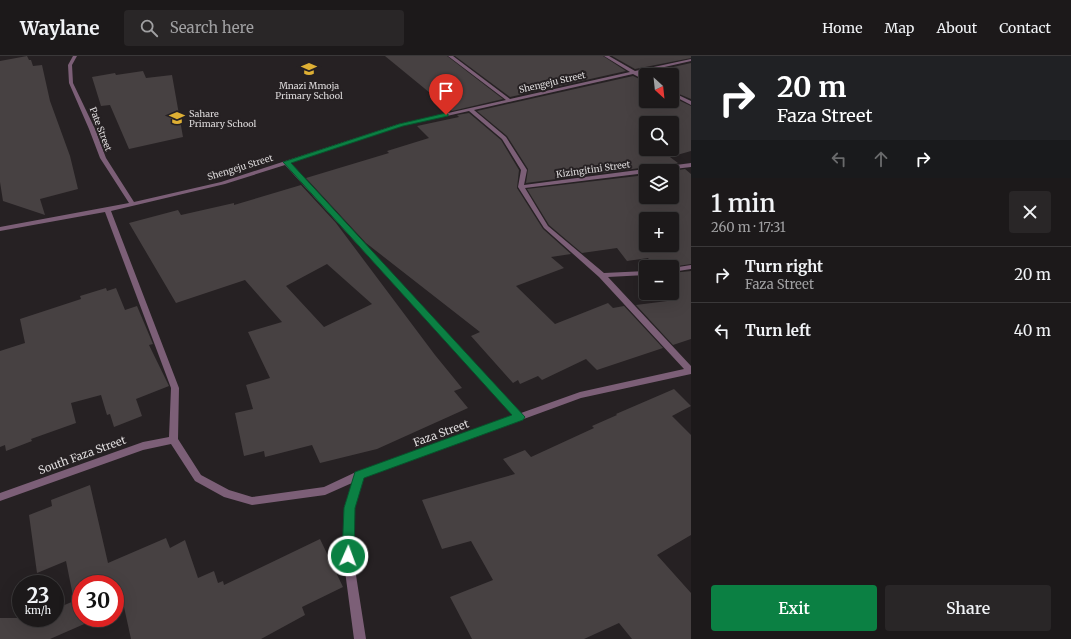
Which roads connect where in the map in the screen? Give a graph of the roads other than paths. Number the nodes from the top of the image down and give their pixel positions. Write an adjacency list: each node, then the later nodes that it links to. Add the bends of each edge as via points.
1 (75, 56): 14 (street, Pate Street, via 70,65 71,83 103,158)
2 (450, 56): 8 (street)
3 (606, 56): 5 (street)
4 (691, 60): 5 (street, Shengeju Street)
5 (632, 72): 6 (street); 8 (street, Shengeju Street)
6 (639, 76)
7 (679, 97): 9 (street)
8 (510, 101): 10 (street, Shengeju Street)
9 (691, 103)
10 (471, 110): 11 (street, Shengeju Street, via 402,125); 13 (street, via 504,138 524,170)
11 (286, 162): 14 (street, Shengeju Street, via 223,183); 22 (street)
12 (691, 165): 13 (street, Kizingitini Street)
13 (521, 187): 20 (street, via 546,227)
14 (132, 203): 15 (street, Shengeju Street)
15 (107, 210): 16 (street, Shengeju Street); 23 (street, via 175,388)
16 (0, 230)
17 (691, 267): 18 (street)
18 (679, 269)
19 (639, 273): 20 (street)
20 (602, 274): 21 (street)
21 (691, 371): 22 (street, Faza Street, via 580,395)
22 (520, 417): 24 (street, Faza Street)
23 (173, 440): 24 (street, Faza Street, via 198,478 227,494 252,501 325,491); 25 (street, South Faza Street, via 143,446)
24 (359, 475): 26 (street, via 349,508 348,556)
25 (0, 496)
26 (360, 639)

